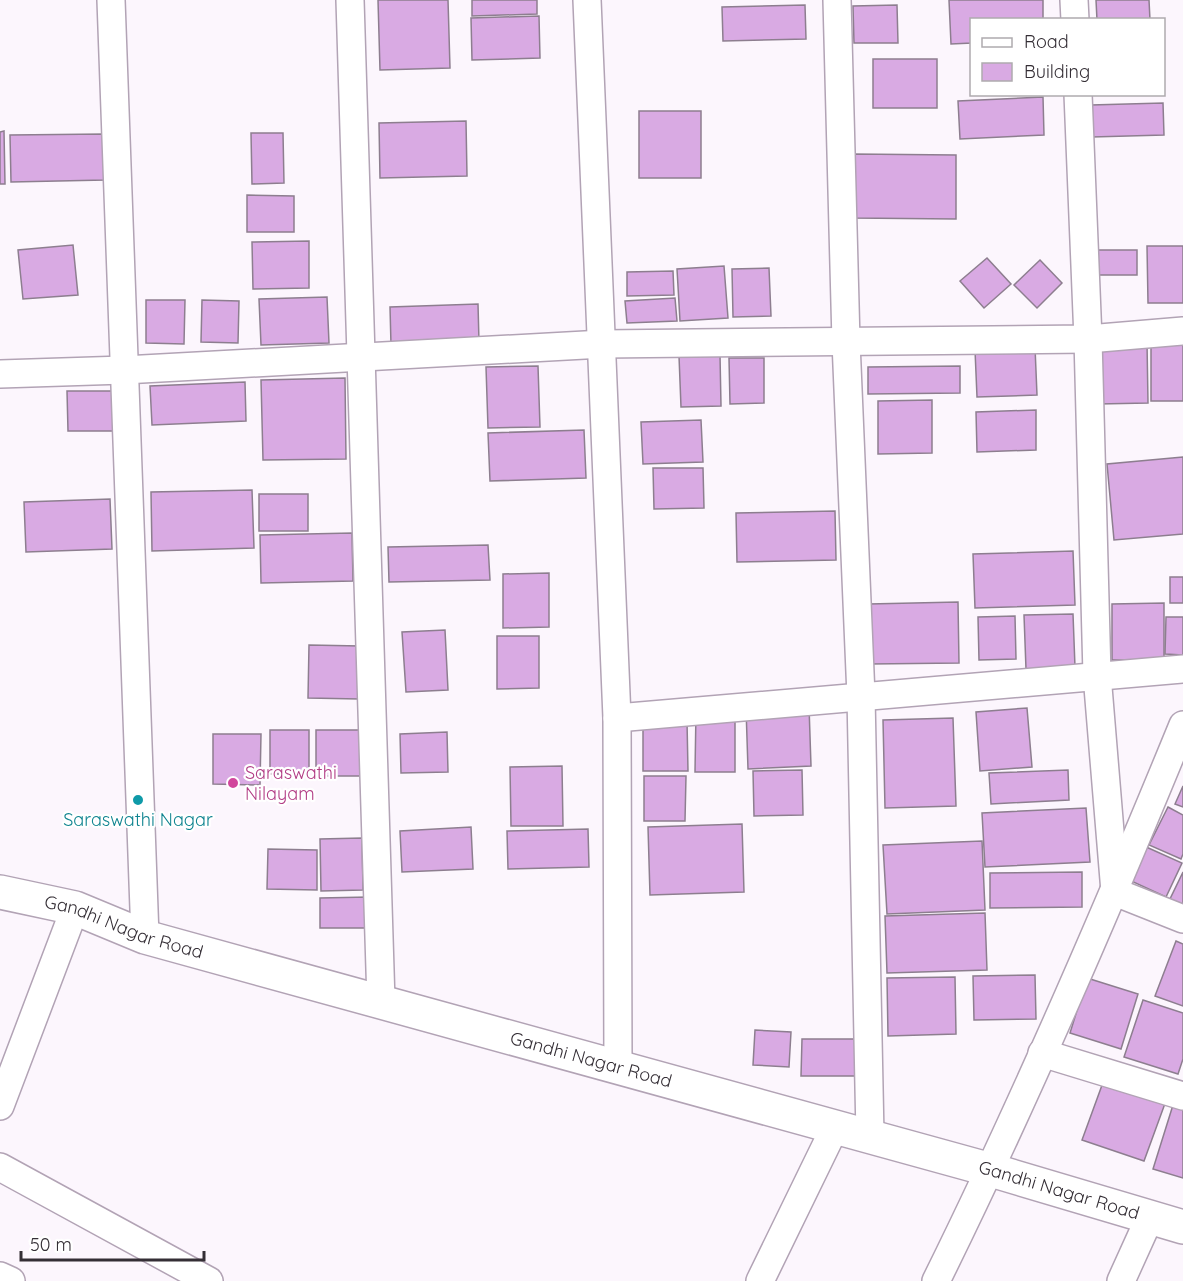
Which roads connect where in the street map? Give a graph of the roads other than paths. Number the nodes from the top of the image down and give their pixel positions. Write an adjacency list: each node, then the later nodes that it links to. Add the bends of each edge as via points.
1 (111, 0): 13 (street)
2 (350, 0): 12 (street)
3 (588, 0): 11 (street)
4 (837, 0): 10 (street)
5 (1074, 0): 6 (street)
6 (1075, 18)
7 (1078, 96): 9 (street)
8 (1183, 332): 9 (street)
9 (1088, 339): 10 (street); 16 (street)
10 (846, 342): 11 (street); 17 (street)
11 (603, 344): 12 (street); 18 (street)
12 (361, 357): 13 (street); 25 (street)
13 (124, 370): 14 (street); 24 (street)
14 (0, 374)
15 (1183, 669): 16 (street)
16 (1097, 675): 17 (street); 21 (street)
17 (861, 696): 18 (street); 31 (street)
18 (617, 718): 27 (street)
19 (1182, 732): 21 (street)
20 (0, 892): 22 (street, Gandhi Nagar Road)
21 (1115, 892): 23 (street); 26 (street)
22 (75, 908): 24 (street, Gandhi Nagar Road); 29 (street)
23 (1183, 919)
24 (145, 937): 25 (street, Gandhi Nagar Road)
25 (381, 1002): 27 (street, Gandhi Nagar Road)
26 (1042, 1053): 28 (street); 33 (street)
27 (618, 1067): 30 (street, Gandhi Nagar Road)
28 (1183, 1096)
29 (0, 1106)
30 (835, 1127): 31 (street, Gandhi Nagar Road); 39 (street)
31 (870, 1136): 33 (street, Gandhi Nagar Road)
32 (0, 1167): 38 (street)
33 (991, 1170): 34 (street, Gandhi Nagar Road); 40 (street)
34 (1150, 1217): 35 (street, Gandhi Nagar Road); 41 (street)
35 (1183, 1227)
36 (0, 1276): 37 (street)
37 (11, 1281)
38 (209, 1281)
39 (760, 1281)
40 (936, 1281)
41 (1121, 1281)

